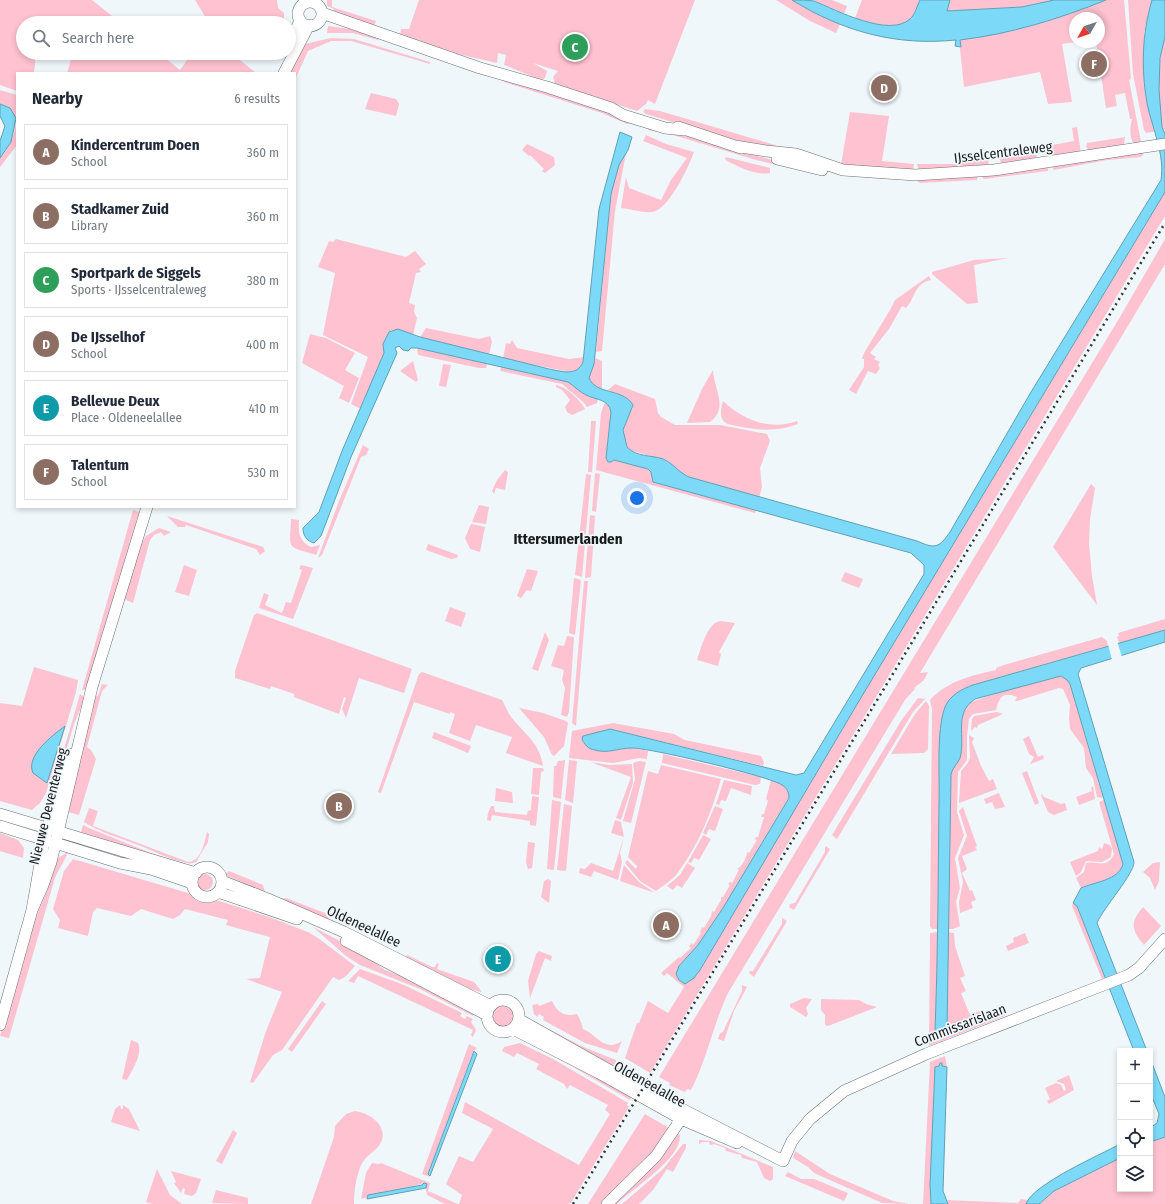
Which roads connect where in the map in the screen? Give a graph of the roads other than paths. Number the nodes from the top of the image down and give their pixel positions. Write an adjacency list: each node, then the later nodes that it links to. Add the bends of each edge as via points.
1 (311, 1): 2 (street, via 318,6); 2 (street, via 300,8 298,15)
2 (312, 20): 3 (street); 4 (street); 9 (street, IJsselcentraleweg, via 367,30 611,108 623,115 665,128 684,130 735,146 796,154 842,170 903,175 980,172)
3 (296, 40)
4 (296, 50)
5 (287, 60): 7 (street)
6 (291, 60): 8 (street)
7 (284, 72)
8 (285, 72)
9 (1161, 145)
10 (147, 508): 13 (street, Nieuwe Deventerweg)
11 (0, 814): 13 (street)
12 (0, 826): 14 (street)
13 (53, 829): 14 (street, Nieuwe Deventerweg); 15 (street, Nieuwe Deventerweg); 16 (street)
14 (44, 841): 15 (street); 18 (street, Nieuwe Deventerweg)
15 (55, 844): 16 (street, via 120,863); 18 (street, Nieuwe Deventerweg, via 43,885)
16 (194, 878): 17 (street, via 206,867 213,868 219,873); 17 (street, via 196,892 200,895 210,897)
17 (220, 886): 20 (street, Oldeneelallee, via 268,899 344,932)
18 (32, 910): 22 (street, Nieuwe Deventerweg)
19 (1165, 939): 26 (street, Commissarislaan, via 1139,968 1121,978 926,1054 844,1090 810,1118 792,1141)
20 (489, 1010): 21 (street, via 500,1000 510,1001 517,1007); 23 (street, via 492,1028 503,1033)
21 (520, 1020): 23 (street); 25 (street, Oldeneelallee)
22 (0, 1025)
23 (513, 1029): 24 (street, Oldeneelallee, via 599,1073)
24 (680, 1119): 25 (street, Oldeneelallee, via 733,1142); 27 (street, via 656,1156)
25 (753, 1147): 26 (street, Oldeneelallee)
26 (783, 1161)
27 (607, 1204)

